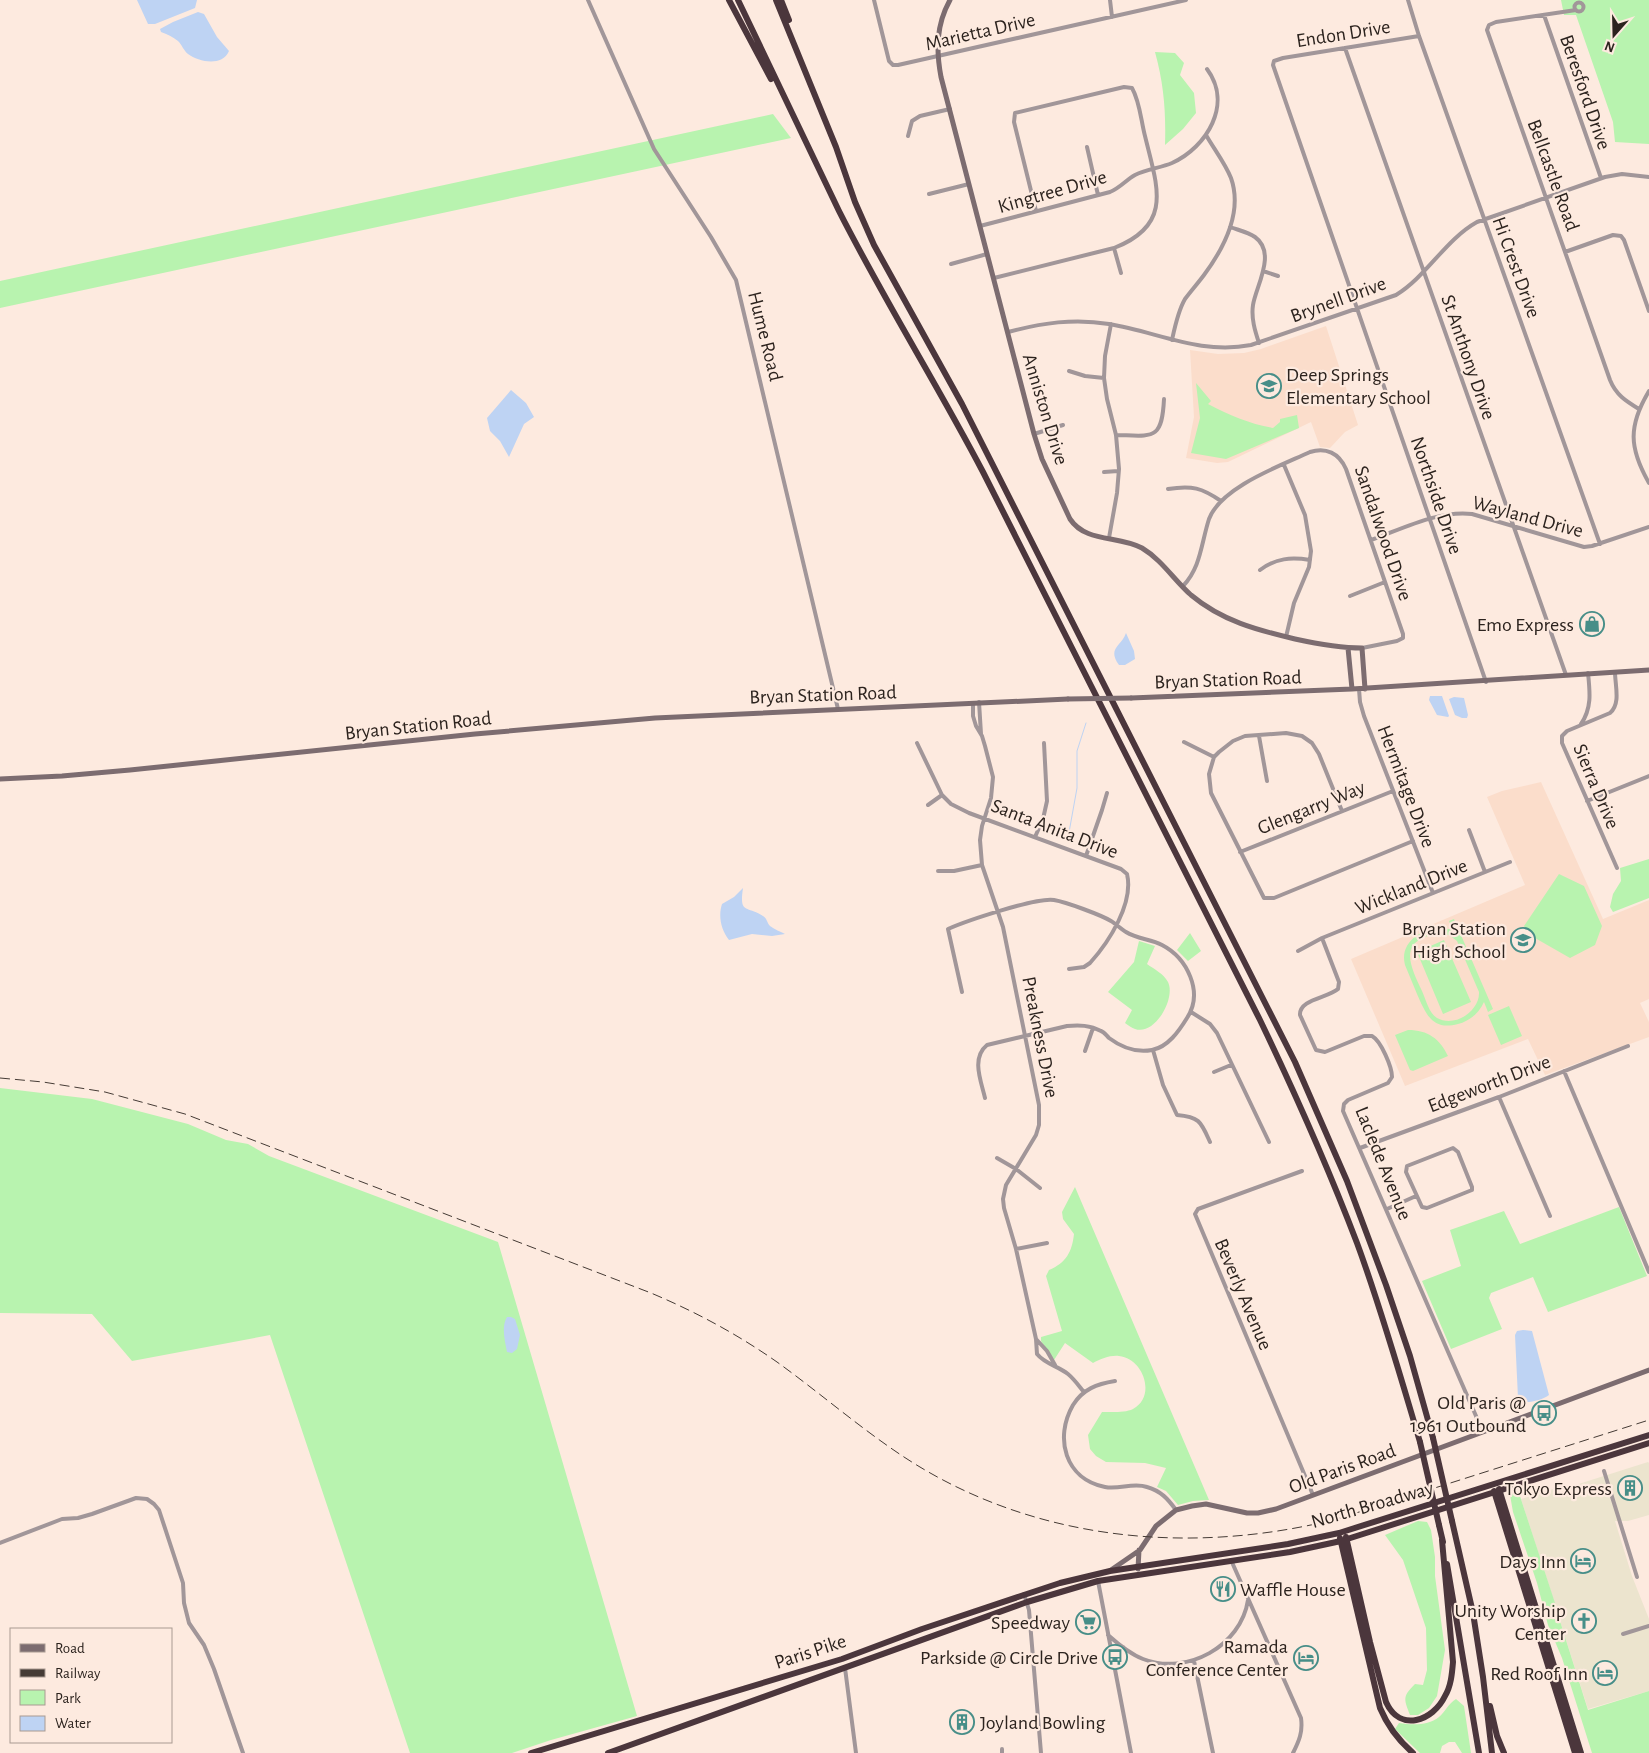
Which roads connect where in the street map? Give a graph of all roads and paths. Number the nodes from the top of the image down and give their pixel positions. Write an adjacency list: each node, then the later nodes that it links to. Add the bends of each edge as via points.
1 (588, 0): 89 (street, Hume Road, via 654,149 736,280)
2 (729, 0): 23 (highway)
3 (738, 0): 23 (highway)
4 (776, 0): 31 (highway)
5 (781, 0): 31 (highway)
6 (874, 0): 16 (street, Marietta Drive, via 889,61 893,65)
7 (950, 0): 16 (main road, Anniston Drive, via 939,29)
8 (1110, 0): 13 (street)
9 (1186, 0): 13 (street, Marietta Drive)
10 (1408, 0): 14 (street, Hi Crest Drive)
11 (1576, 10): 12 (street, Bellcastle Road)
12 (1544, 15): 26 (street, Beresford Drive); 30 (street, Bellcastle Road, via 1496,22 1487,30)
13 (1112, 17): 16 (street, Marietta Drive)
14 (1419, 36): 15 (street, Endon Drive); 33 (street, Hi Crest Drive)
15 (1345, 48): 17 (street, Endon Drive); 41 (street, St Anthony Drive)
16 (937, 56): 19 (main road, Anniston Drive)
17 (1274, 62): 45 (street, Northside Drive)
18 (1207, 70): 20 (street, via 1215,85 1218,104)
19 (950, 109): 21 (street, via 912,121); 27 (main road, Anniston Drive)
20 (1206, 135): 24 (street, Kingtree Drive, via 1177,160); 35 (street, via 1233,185 1235,203)
21 (908, 136)
22 (1087, 147): 29 (street)
23 (813, 158): 162 (highway, bridge, via 857,246 979,464 1280,1062 1317,1143 1383,1317 1420,1442)
24 (1153, 170): 29 (street, Kingtree Drive, via 1135,175 1117,189); 32 (street, via 1131,88 1018,111 1014,114 1014,122); 36 (street, via 1157,196 1151,220 1137,237)
25 (1649, 177): 26 (street, Brynell Drive, via 1622,174)
26 (1601, 178): 30 (street, Brynell Drive)
27 (969, 184): 28 (street); 34 (main road, Anniston Drive)
28 (929, 194)
29 (1098, 196): 32 (street, Kingtree Drive)
30 (1546, 198): 33 (street, Brynell Drive); 37 (street, Bellcastle Road)
31 (855, 202): 186 (highway, bridge, via 874,245 962,404 1079,632 1295,1062 1347,1181 1410,1356 1433,1438 1471,1606)
32 (1036, 211): 34 (street, Kingtree Drive)
33 (1485, 220): 41 (street, Brynell Drive, via 1459,235); 70 (street, Hi Crest Drive)
34 (980, 226): 38 (main road, Anniston Drive)
35 (1230, 227): 40 (street, via 1254,236 1262,244); 49 (street, via 1212,264 1184,301)
36 (1114, 248): 42 (street); 44 (street)
37 (1565, 252): 46 (street, via 1614,235 1621,236); 55 (street, Bellcastle Road, via 1614,388)
38 (987, 254): 39 (street); 44 (main road, Anniston Drive)
39 (951, 264)
40 (1263, 271): 43 (street); 50 (street, via 1252,312)
41 (1423, 271): 45 (street, Brynell Drive, via 1396,295); 66 (street, St Anthony Drive)
42 (1121, 272)
43 (1278, 276)
44 (994, 278): 48 (main road, Anniston Drive)
45 (1358, 309): 50 (street, Brynell Drive); 65 (street, Northside Drive)
46 (1649, 311)
47 (1111, 324): 48 (street, Brynell Drive, via 1058,321); 49 (street, Brynell Drive); 52 (street)
48 (1008, 332): 57 (main road, Anniston Drive)
49 (1172, 340): 50 (street, Brynell Drive, via 1214,348)
50 (1259, 343)
51 (1069, 371): 52 (street)
52 (1104, 378): 58 (street)
53 (1649, 391): 55 (street)
54 (1164, 398): 58 (street, via 1162,423 1156,432)
55 (1638, 409): 62 (street, via 1634,451)
56 (1063, 425): 57 (street)
57 (1034, 434): 68 (main road, Anniston Drive, via 1042,459 1075,525 1085,533)
58 (1116, 435): 61 (street)
59 (1284, 464): 64 (street, Sandalwood Drive, via 1238,487); 69 (street, Sandalwood Drive, via 1314,450 1325,450 1341,459); 71 (street, via 1305,515)
60 (1104, 472): 61 (street)
61 (1118, 472): 68 (street)
62 (1649, 483)
63 (1168, 490): 64 (street, via 1197,488)
64 (1221, 502): 74 (street, Sandalwood Drive, via 1210,517 1196,567)
65 (1430, 520): 66 (street, Wayland Drive, via 1465,514); 69 (street, Wayland Drive); 84 (street, Northside Drive)
66 (1513, 527): 70 (street, Wayland Drive, via 1580,547); 83 (street, St Anthony Drive)
67 (1649, 527): 70 (street, Wayland Drive)
68 (1109, 538): 74 (main road, Anniston Drive, via 1135,545 1150,554)
69 (1371, 540): 73 (street, Sandalwood Drive)
70 (1600, 544)
71 (1310, 560): 72 (street, via 1282,559); 76 (street)
72 (1260, 570)
73 (1385, 582): 75 (street); 77 (street, Sandalwood Drive)
74 (1183, 586): 76 (main road, Anniston Drive, via 1201,602 1232,621)
75 (1350, 596)
76 (1286, 637): 78 (main road, Anniston Drive)
77 (1403, 638): 79 (street, Anniston Drive)
78 (1348, 648): 79 (main road, Anniston Drive); 86 (main road)
79 (1362, 648): 85 (main road)
80 (1649, 670): 81 (main road, Bryan Station Road)
81 (1615, 672): 82 (main road, Bryan Station Road); 90 (street, Sierra Drive, via 1614,708 1610,713)
82 (1588, 673): 83 (main road, Bryan Station Road); 90 (street, Sierra Drive, via 1590,701)
83 (1566, 675): 84 (main road, Bryan Station Road)
84 (1486, 682): 85 (main road, Bryan Station Road)
85 (1362, 689): 86 (main road, Bryan Station Road); 100 (street, Hermitage Drive, via 1360,702 1364,716)
86 (1352, 690): 87 (main road, Bryan Station Road, bridge)
87 (979, 702): 88 (main road, Bryan Station Road); 91 (street, Preakness Drive)
88 (972, 703): 89 (main road, Bryan Station Road); 91 (street, Preakness Drive, via 976,726)
89 (838, 708): 98 (main road, Bryan Station Road, via 564,725 130,770)
90 (1581, 724): 103 (street, Sierra Drive, via 1564,733 1562,743)
91 (982, 736): 106 (street, Preakness Drive, via 992,777)
92 (1259, 736): 96 (street, via 1245,736 1233,741); 99 (street); 105 (street, via 1295,734 1309,741 1319,754)
93 (1044, 742): 108 (street, via 1047,801)
94 (1184, 742): 96 (street)
95 (917, 743): 102 (street, Santa Anita Drive)
96 (1214, 757): 110 (street, via 1209,774 1211,794)
97 (1649, 776): 103 (street)
98 (0, 779)
99 (1267, 781)
100 (1393, 791): 105 (street, Glengarry Way); 109 (street, Hermitage Drive)
101 (1106, 793): 111 (street)
102 (942, 795): 104 (street); 106 (street, Santa Anita Drive, via 960,809)
103 (1587, 801): 114 (street, Sierra Drive)
104 (928, 805)
105 (1342, 811): 110 (street, Glengarry Way)
106 (985, 818): 108 (street, Santa Anita Drive); 113 (street, Preakness Drive, via 980,840)
107 (1469, 830): 116 (street)
108 (1035, 837): 111 (street, Santa Anita Drive)
109 (1413, 841): 110 (street, via 1271,899 1260,894); 117 (street, Hermitage Drive)
110 (1240, 852)
111 (1086, 856): 119 (street, Santa Anita Drive, via 1127,874 1126,906)
112 (1510, 862): 116 (street, Wickland Drive)
113 (982, 866): 115 (street); 118 (street, Preakness Drive)
114 (1616, 868)
115 (938, 871)
116 (1485, 872): 117 (street, Wickland Drive)
117 (1433, 893): 120 (street, Wickland Drive)
118 (998, 912): 119 (street, via 1040,900 1054,900); 123 (street, via 948,929); 126 (street, Preakness Drive, via 1004,927)
119 (1116, 925): 122 (street, Santa Anita Drive, via 1090,963); 124 (street, via 1132,935 1164,945 1181,961 1193,984)
120 (1322, 938): 121 (street, Wickland Drive); 137 (street, Laclede Avenue, via 1340,982 1335,991 1300,1009 1316,1050 1325,1052 1364,1036 1372,1036 1378,1041 1392,1071 1388,1083 1344,1104 1343,1111)
121 (1298, 951)
122 (1069, 969)
123 (962, 992)
124 (1191, 1012): 128 (street, via 1174,1036); 130 (street, via 1210,1024)
125 (1092, 1028): 126 (street, via 1074,1026); 128 (street, via 1125,1048); 129 (street)
126 (1026, 1036): 134 (street, via 992,1043 980,1052 978,1062); 139 (street, Preakness Drive, via 1040,1114 1036,1135)
127 (1628, 1046): 131 (street, Edgeworth Drive)
128 (1153, 1050): 135 (street, via 1163,1085 1177,1116 1197,1119 1204,1126)
129 (1085, 1051)
130 (1231, 1064): 132 (street); 136 (street)
131 (1564, 1071): 133 (street, Edgeworth Drive); 147 (street)
132 (1214, 1072)
133 (1498, 1097): 137 (street, Edgeworth Drive); 144 (street)
134 (984, 1098)
135 (1210, 1142)
136 (1269, 1142)
137 (1360, 1148): 143 (street, Laclede Avenue)
138 (997, 1158): 139 (street)
139 (1016, 1169): 141 (street); 146 (street, Preakness Drive, via 1006,1185 1003,1198)
140 (1302, 1171): 159 (street, Beverly Avenue, via 1200,1208 1194,1214)
141 (1040, 1188)
142 (1416, 1196): 142 (street, via 1406,1172 1407,1166 1456,1149 1472,1190 1427,1208 1420,1205); 143 (street)
143 (1387, 1209): 153 (street, Laclede Avenue)
144 (1550, 1216)
145 (1047, 1243): 146 (street)
146 (1016, 1249): 148 (street, Preakness Drive)
147 (1649, 1272)
148 (1036, 1339): 149 (street, Preakness Drive); 149 (street, Preakness Drive, via 1037,1354)
149 (1055, 1366): 152 (street, Preakness Drive, via 1069,1374)
150 (1649, 1370): 153 (main road, Old Paris Road)
151 (1115, 1381): 152 (street)
152 (1084, 1392): 160 (street, via 1069,1412 1063,1431 1064,1447 1074,1468 1099,1485 1114,1488 1138,1485 1154,1489 1165,1496)
153 (1483, 1432): 159 (main road, Old Paris Road)
154 (1648, 1435): 155 (street); 157 (highway, North Broadway)
155 (1649, 1443): 158 (highway, North Broadway)
156 (1604, 1472): 173 (street)
157 (1495, 1484): 158 (highway); 161 (highway, North Broadway)
158 (1497, 1492): 163 (highway, North Broadway); 199 (highway); 200 (highway)
159 (1313, 1494): 160 (main road, Old Paris Road, via 1258,1513 1206,1504)
160 (1176, 1510): 165 (main road, Old Paris Road, via 1156,1526)
161 (1342, 1532): 163 (highway); 166 (highway, North Broadway)
162 (1442, 1540): 163 (highway, via 1454,1662 1452,1675 1446,1695 1437,1709 1421,1719 1409,1721 1397,1717 1388,1708); 196 (highway)
163 (1344, 1541): 168 (highway, North Broadway); 195 (highway, via 1380,1708 1389,1727)
164 (0, 1543): 187 (street, via 62,1519 78,1518 129,1499 142,1497 154,1504 183,1583 189,1623 204,1645 214,1669)
165 (1140, 1550): 167 (main road, Old Paris Road); 169 (main road, via 1141,1558); 170 (main road, Old Paris Road)
166 (1230, 1552): 168 (street); 169 (highway, North Broadway)
167 (1133, 1555): 170 (main road, Old Paris Road); 171 (main road)
168 (1231, 1562): 172 (highway, North Broadway); 176 (street)
169 (1149, 1564): 170 (highway, North Broadway)
170 (1135, 1567): 171 (highway, North Broadway); 172 (main road, Old Paris Road)
171 (1110, 1571): 174 (highway, North Broadway)
172 (1136, 1575): 174 (highway, Paris Pike)
173 (1637, 1577)
174 (1097, 1578): 175 (highway, Paris Pike, via 1060,1583); 177 (highway, Paris Pike); 180 (street)
175 (1024, 1594): 177 (street); 183 (highway, Paris Pike)
176 (1248, 1600): 184 (street, via 1243,1618 1232,1634 1212,1652); 194 (street, via 1301,1718 1303,1728)
177 (1027, 1602): 185 (highway, Paris Pike); 191 (street)
178 (1649, 1626): 179 (street)
179 (1623, 1634)
180 (1108, 1635): 181 (street); 182 (street)
181 (1123, 1647): 182 (street, via 1116,1649); 184 (street, via 1150,1661 1175,1664)
182 (1112, 1656): 192 (street)
183 (842, 1659): 185 (highway); 188 (highway, Paris Pike)
184 (1194, 1661): 193 (street)
185 (845, 1668): 189 (highway, Paris Pike); 190 (street)
186 (1483, 1677): 197 (highway); 198 (highway)
187 (243, 1753)
188 (531, 1753)
189 (608, 1753)
190 (856, 1753)
191 (1042, 1753)
192 (1132, 1753)
193 (1213, 1753)
194 (1292, 1753)
195 (1413, 1753)
196 (1479, 1753)
197 (1492, 1753)
198 (1504, 1753)
199 (1575, 1753)
200 (1581, 1753)

